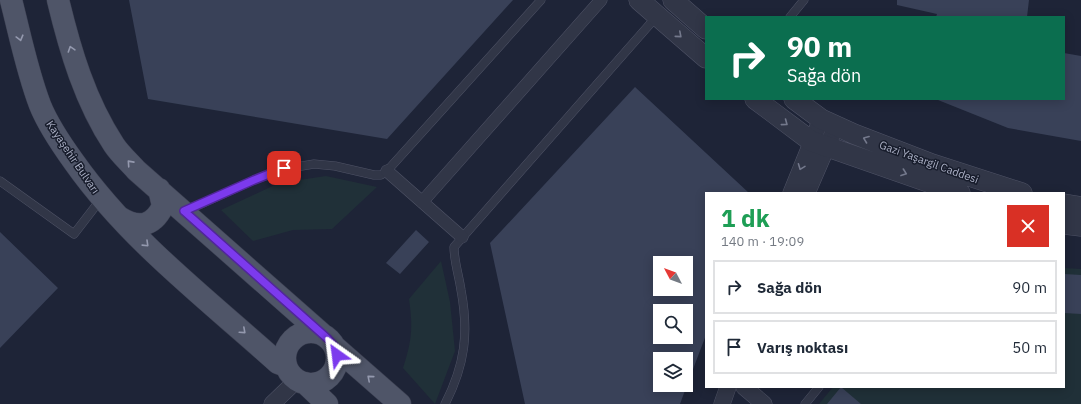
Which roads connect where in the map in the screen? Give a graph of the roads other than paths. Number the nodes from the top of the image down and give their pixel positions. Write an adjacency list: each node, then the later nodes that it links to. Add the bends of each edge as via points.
1 (11, 0): 23 (main road, Kayaşehir Bulvarı, one-way to 23, via 40,105 53,131)
2 (541, 0): 16 (lane)
3 (601, 0): 24 (street)
4 (639, 0): 8 (street)
5 (673, 0): 10 (street)
6 (804, 0): 9 (lane)
7 (60, 3): 18 (main road, one-way to 7, via 136,170 114,146 97,115 69,45)
8 (657, 16): 11 (street, one-way to 11); 32 (lane)
9 (791, 16)
10 (705, 28)
11 (705, 57)
12 (756, 100): 15 (street, Gazi Yaşargil Caddesi, one-way to 15)
13 (795, 100): 14 (street, Gazi Yaşargil Caddesi)
14 (828, 123): 15 (street); 22 (street, Gazi Yaşargil Caddesi, one-way to 14, via 932,164)
15 (819, 145): 19 (street, one-way to 19); 20 (street); 21 (street, Gazi Yaşargil Caddesi, one-way to 21)
16 (387, 171): 24 (street); 27 (lane, via 381,175 374,175 314,164 284,168)
17 (0, 181): 23 (lane, via 74,234)
18 (159, 189): 27 (main road); 28 (main road, via 163,206)
19 (792, 192)
20 (807, 192)
21 (957, 192)
22 (1019, 192)
23 (102, 199): 29 (main road, Kayaşehir Bulvarı)
24 (422, 202): 32 (street)
25 (1065, 204): 26 (street)
26 (1081, 207)
27 (184, 211): 28 (lane); 33 (main road)
28 (159, 214): 29 (main road, Kayaşehir Bulvarı, via 146,224 137,225)
29 (118, 216): 34 (main road, Kayaşehir Bulvarı, one-way to 34, via 146,246)
30 (1065, 224): 31 (street)
31 (1081, 226)
32 (462, 236): 42 (lane, via 454,251 464,306 464,354)
33 (328, 341): 34 (main road, via 337,363 328,377 313,384); 34 (main road, via 307,332 292,341 285,357); 41 (main road, one-way to 33)
34 (296, 376): 39 (street); 40 (main road, Kayaşehir Bulvarı)
35 (718, 388): 43 (street)
36 (728, 388): 44 (street)
37 (745, 388): 45 (street)
38 (818, 388): 46 (lane)
39 (272, 404)
40 (327, 404)
41 (400, 404)
42 (445, 404)
43 (711, 404)
44 (722, 404)
45 (764, 404)
46 (805, 404)

